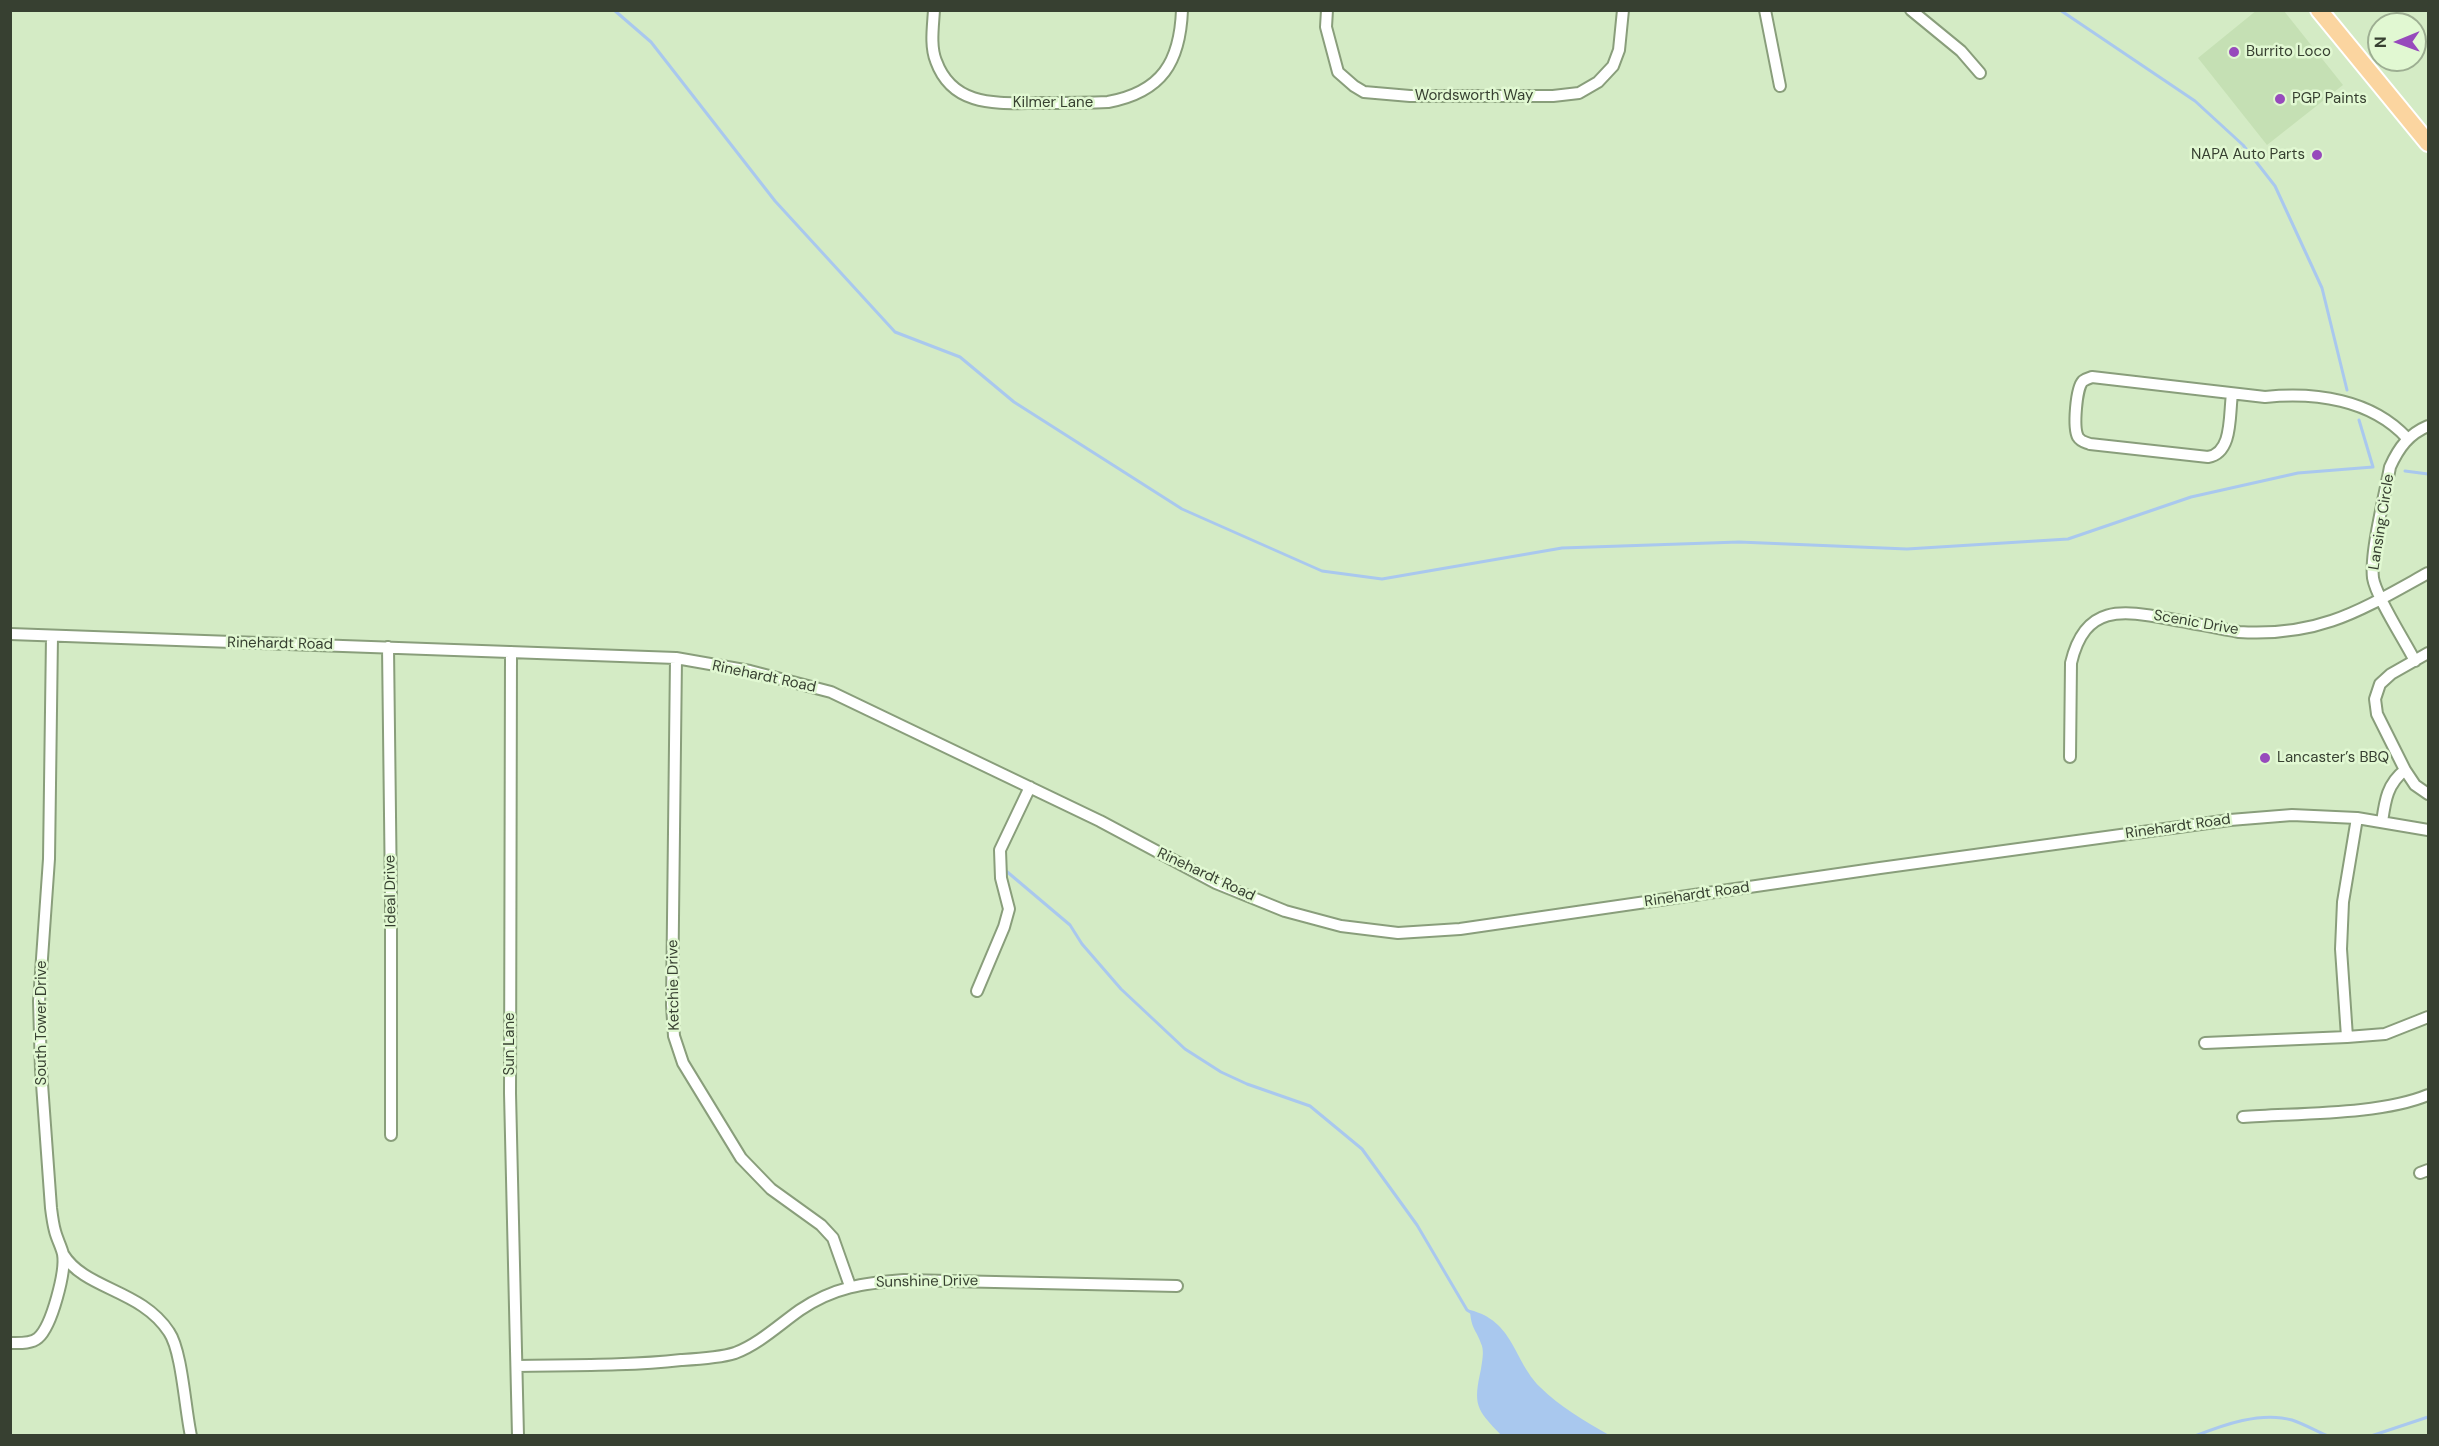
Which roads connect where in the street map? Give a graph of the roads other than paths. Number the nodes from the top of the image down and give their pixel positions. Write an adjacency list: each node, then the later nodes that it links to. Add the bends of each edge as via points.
1 (934, 10): 2 (street, Kilmer Lane, via 932,44 945,78 957,90 987,103 1128,99 1162,76 1175,56)
2 (1182, 10)
3 (1327, 10): 4 (street, Wordsworth Way, via 1326,27 1338,72 1364,92 1410,96 1553,96 1579,93 1598,82 1613,66 1619,50)
4 (1623, 10)
5 (1765, 10): 9 (street)
6 (1911, 10): 8 (street, via 1961,51)
7 (2319, 10): 10 (main road)
8 (1980, 73)
9 (1780, 86)
10 (2428, 142)
11 (2232, 394): 11 (street, via 2092,377 2080,386 2076,435 2090,444 2215,456 2225,446); 13 (street, via 2323,396 2349,402 2398,428)
12 (2428, 426): 13 (street, Lansing Circle)
13 (2408, 438): 15 (street, Lansing Circle, via 2390,467 2374,560 2373,577)
14 (2428, 573): 15 (street, Scenic Drive)
15 (2382, 599): 22 (street, Lansing Circle); 23 (street, Scenic Drive, via 2330,623 2278,632 2239,632 2134,613 2109,614 2086,629 2074,651)
16 (10, 634): 17 (street, Rinehardt Road)
17 (52, 636): 18 (street, Rinehardt Road); 37 (street, South Tower Drive, via 49,859 39,1047 51,1208)
18 (388, 646): 19 (street, Rinehardt Road); 36 (street, Ideal Drive)
19 (511, 652): 21 (street, Rinehardt Road); 41 (street, Sun Lane, via 510,1093)
20 (2428, 653): 22 (street)
21 (676, 658): 25 (street, Rinehardt Road, via 750,671 831,692); 38 (street, Ketchie Drive, via 674,1036 683,1063 741,1158 771,1189 833,1238)
22 (2415, 661): 24 (street, via 2380,684 2374,699 2377,714)
23 (2070, 757)
24 (2405, 770): 26 (street, via 2415,785); 28 (street, via 2389,787)
25 (1030, 787): 27 (street, Rinehardt Road, via 1216,883 1286,911 1341,926 1398,933 1460,929 2230,820 2292,815); 30 (street, via 1000,850 1008,909)
26 (2428, 794)
27 (2357, 818): 28 (street, Rinehardt Road); 32 (street, via 2343,902 2341,949)
28 (2382, 822): 29 (street, Rinehardt Road)
29 (2428, 830)
30 (977, 991)
31 (2428, 1017): 32 (street, via 2385,1034)
32 (2347, 1037): 33 (street)
33 (2205, 1043)
34 (2428, 1095): 35 (street, via 2411,1102 2349,1110)
35 (2243, 1117)
36 (391, 1135)
37 (63, 1254): 40 (street, South Tower Drive, via 59,1287 47,1325 37,1338); 42 (street, via 92,1279 141,1303 170,1334)
38 (850, 1286): 39 (street, Sunshine Drive, via 904,1280); 41 (street, Sunshine Drive, via 802,1309 736,1353 633,1365)
39 (1177, 1286)
40 (10, 1343)
41 (517, 1366): 43 (street, Sun Lane)
42 (191, 1436)
43 (518, 1436)

